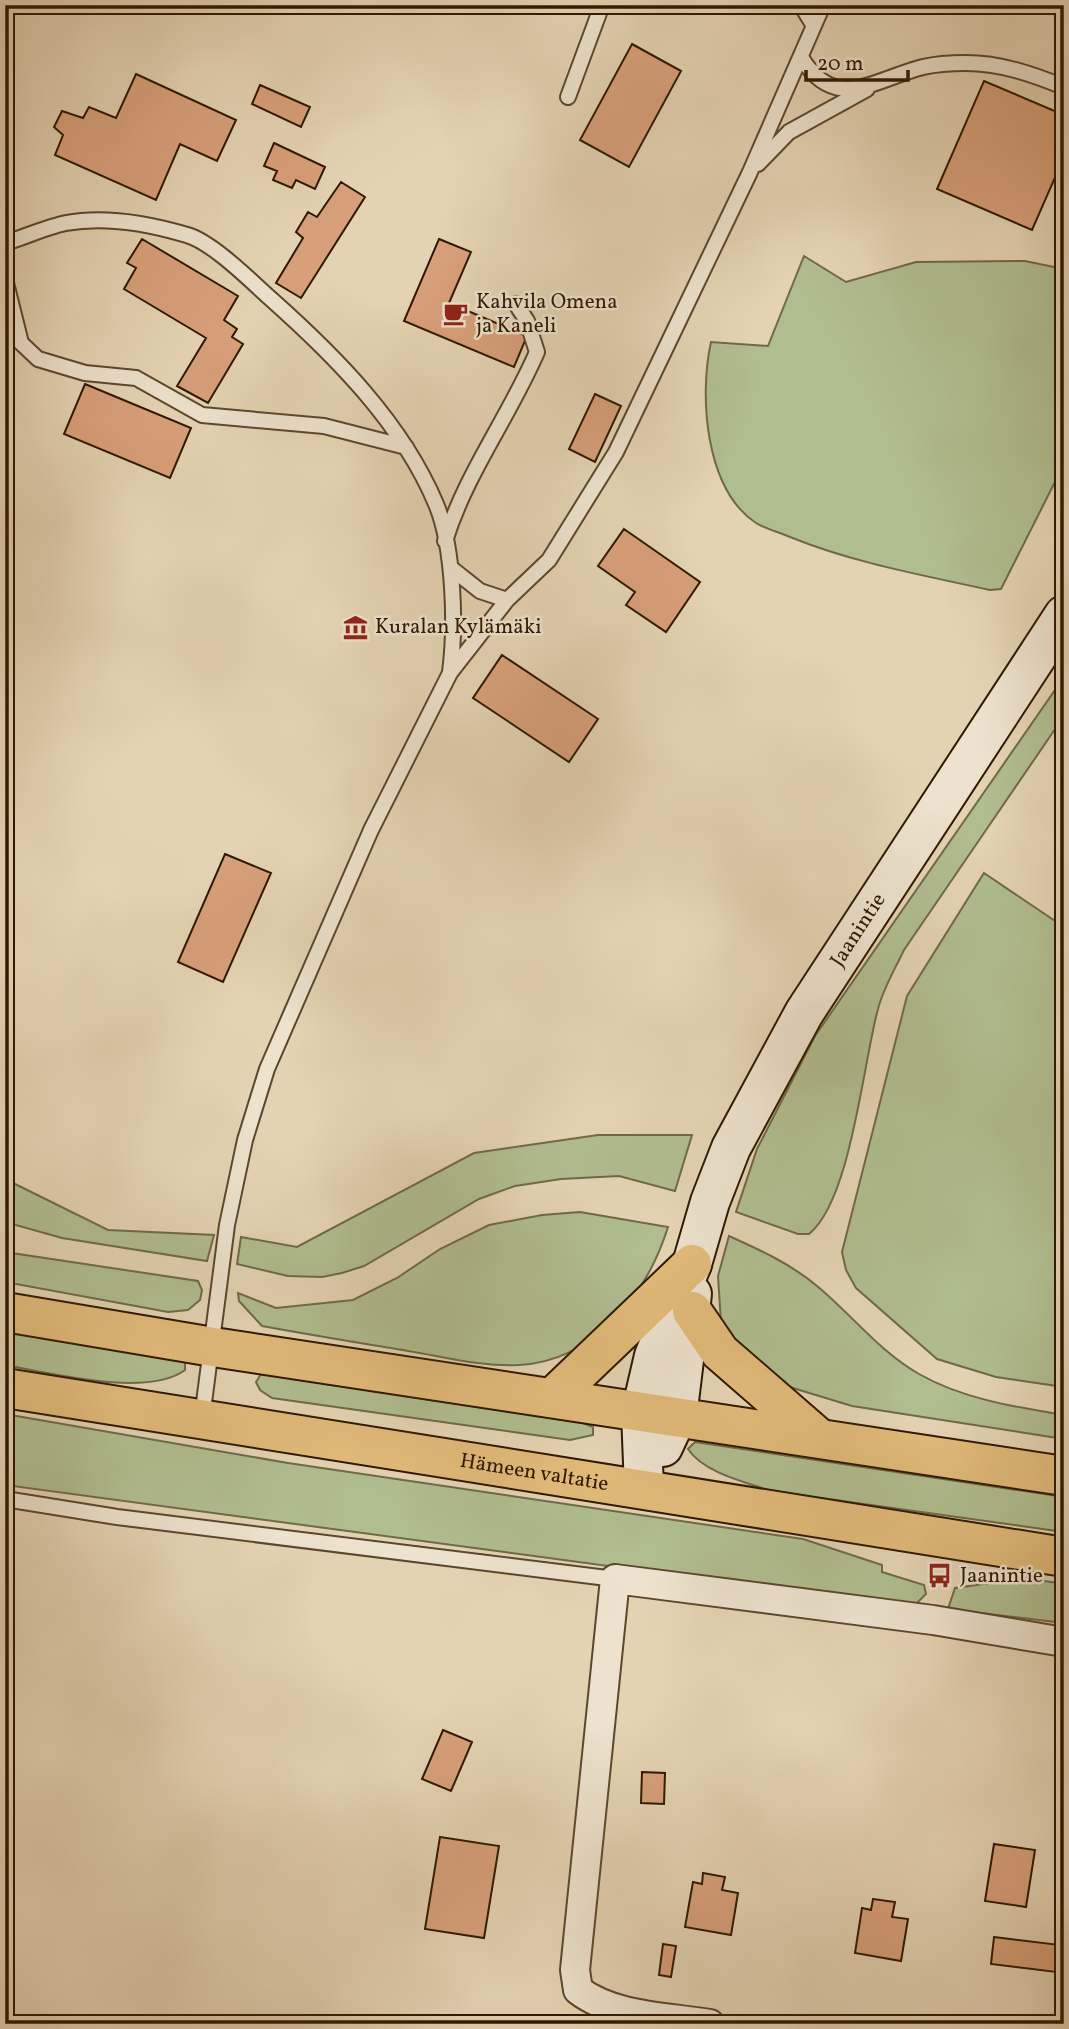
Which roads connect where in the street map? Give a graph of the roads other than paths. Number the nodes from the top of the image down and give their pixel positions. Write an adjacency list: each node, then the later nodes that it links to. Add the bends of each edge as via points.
1 (602, 5): 8 (lane)
2 (801, 5): 4 (lane)
3 (823, 5): 4 (lane)
4 (814, 26): 5 (lane)
5 (801, 57): 6 (lane, via 812,76 838,89); 9 (lane)
6 (874, 85): 7 (lane, via 924,67 967,63 1022,70); 9 (lane, via 789,132)
7 (1064, 87)
8 (568, 97)
9 (750, 172): 16 (lane, via 616,452 549,560)
10 (5, 243): 13 (lane, via 66,223 125,223 190,235 231,263 315,338)
11 (5, 279): 13 (lane, via 22,343 38,359 85,373 136,378 202,415 324,426)
12 (516, 304): 14 (lane, via 537,352 520,393 455,510)
13 (406, 447): 14 (lane, via 437,506)
14 (445, 542): 15 (lane)
15 (451, 568): 16 (lane, via 480,591); 18 (lane, via 454,641)
16 (508, 600): 18 (lane)
17 (1064, 615): 19 (main road, Jaanintie, via 791,1037 731,1148)
18 (450, 673): 22 (lane, via 372,830 259,1090 227,1225)
19 (692, 1264): 20 (main road, Jaanintie); 24 (highway); 25 (main road, Jaanintie, via 654,1356)
20 (692, 1311): 25 (main road, Jaanintie); 27 (highway, via 720,1352)
21 (5, 1312): 22 (highway)
22 (213, 1347): 24 (highway); 26 (lane)
23 (5, 1388): 26 (highway, Hämeen valtatie)
24 (552, 1398): 25 (highway)
25 (659, 1414): 27 (highway); 29 (main road, Jaanintie)
26 (201, 1421): 29 (highway, Hämeen valtatie)
27 (819, 1438): 28 (highway)
28 (1064, 1476)
29 (643, 1489): 31 (highway, Hämeen valtatie)
30 (5, 1499): 32 (lane)
31 (1064, 1557)
32 (615, 1579): 33 (street, via 933,1620); 34 (street, via 575,1970 578,1990 611,2008)
33 (1064, 1642)
34 (710, 2024)

